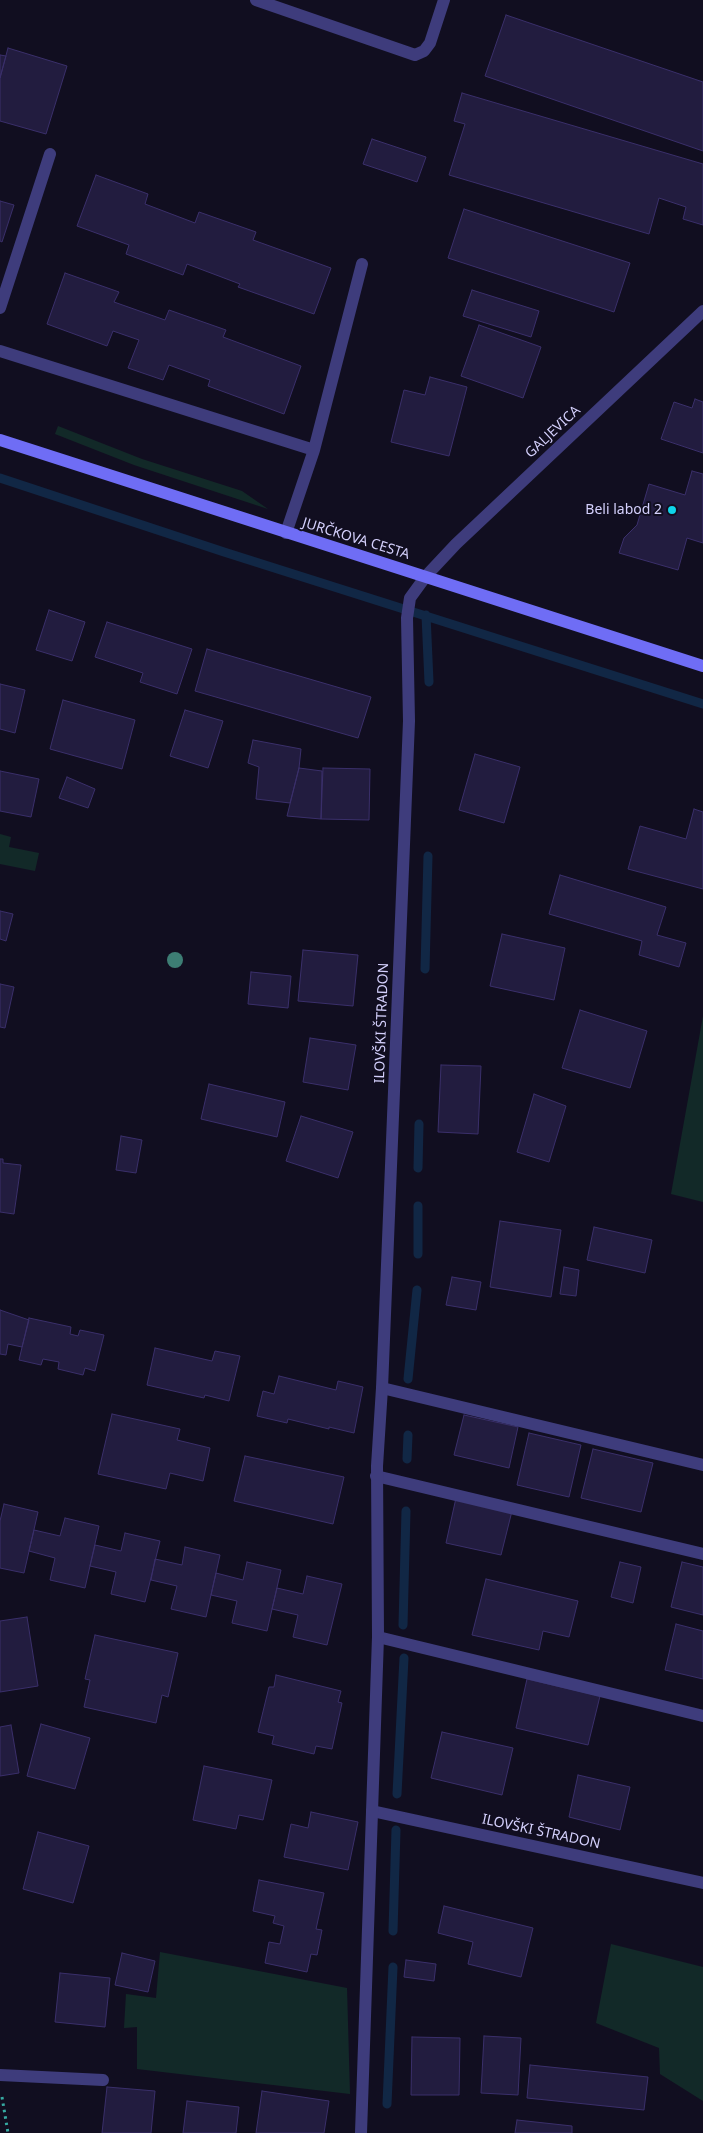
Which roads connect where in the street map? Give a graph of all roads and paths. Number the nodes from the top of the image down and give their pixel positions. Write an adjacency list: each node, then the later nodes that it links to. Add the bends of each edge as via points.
1 (256, 0): 2 (street, via 415,55 430,43)
2 (444, 0)
3 (50, 154): 5 (street)
4 (362, 264): 9 (street)
5 (0, 308)
6 (703, 311): 11 (street, GALJEVICA)
7 (0, 351): 9 (street)
8 (0, 440): 10 (main road, JURČKOVA CESTA)
9 (314, 450): 10 (street)
10 (286, 533): 11 (main road, JURČKOVA CESTA)
11 (426, 576): 12 (main road, JURČKOVA CESTA); 13 (street, ILOVŠKI ŠTRADON, via 410,598 407,618 409,721)
12 (703, 666)
13 (382, 1388): 14 (street); 15 (street, ILOVŠKI ŠTRADON)
14 (703, 1465)
15 (376, 1476): 16 (street); 17 (street, ILOVŠKI ŠTRADON)
16 (703, 1554)
17 (378, 1637): 18 (street); 19 (street, ILOVŠKI ŠTRADON)
18 (703, 1716)
19 (372, 1811): 20 (street, ILOVŠKI ŠTRADON); 25 (street, ILOVŠKI ŠTRADON)
20 (703, 1883)
21 (0, 2076): 22 (street)
22 (103, 2080)
23 (0, 2087): 24 (path)
24 (8, 2133)
25 (361, 2133)

